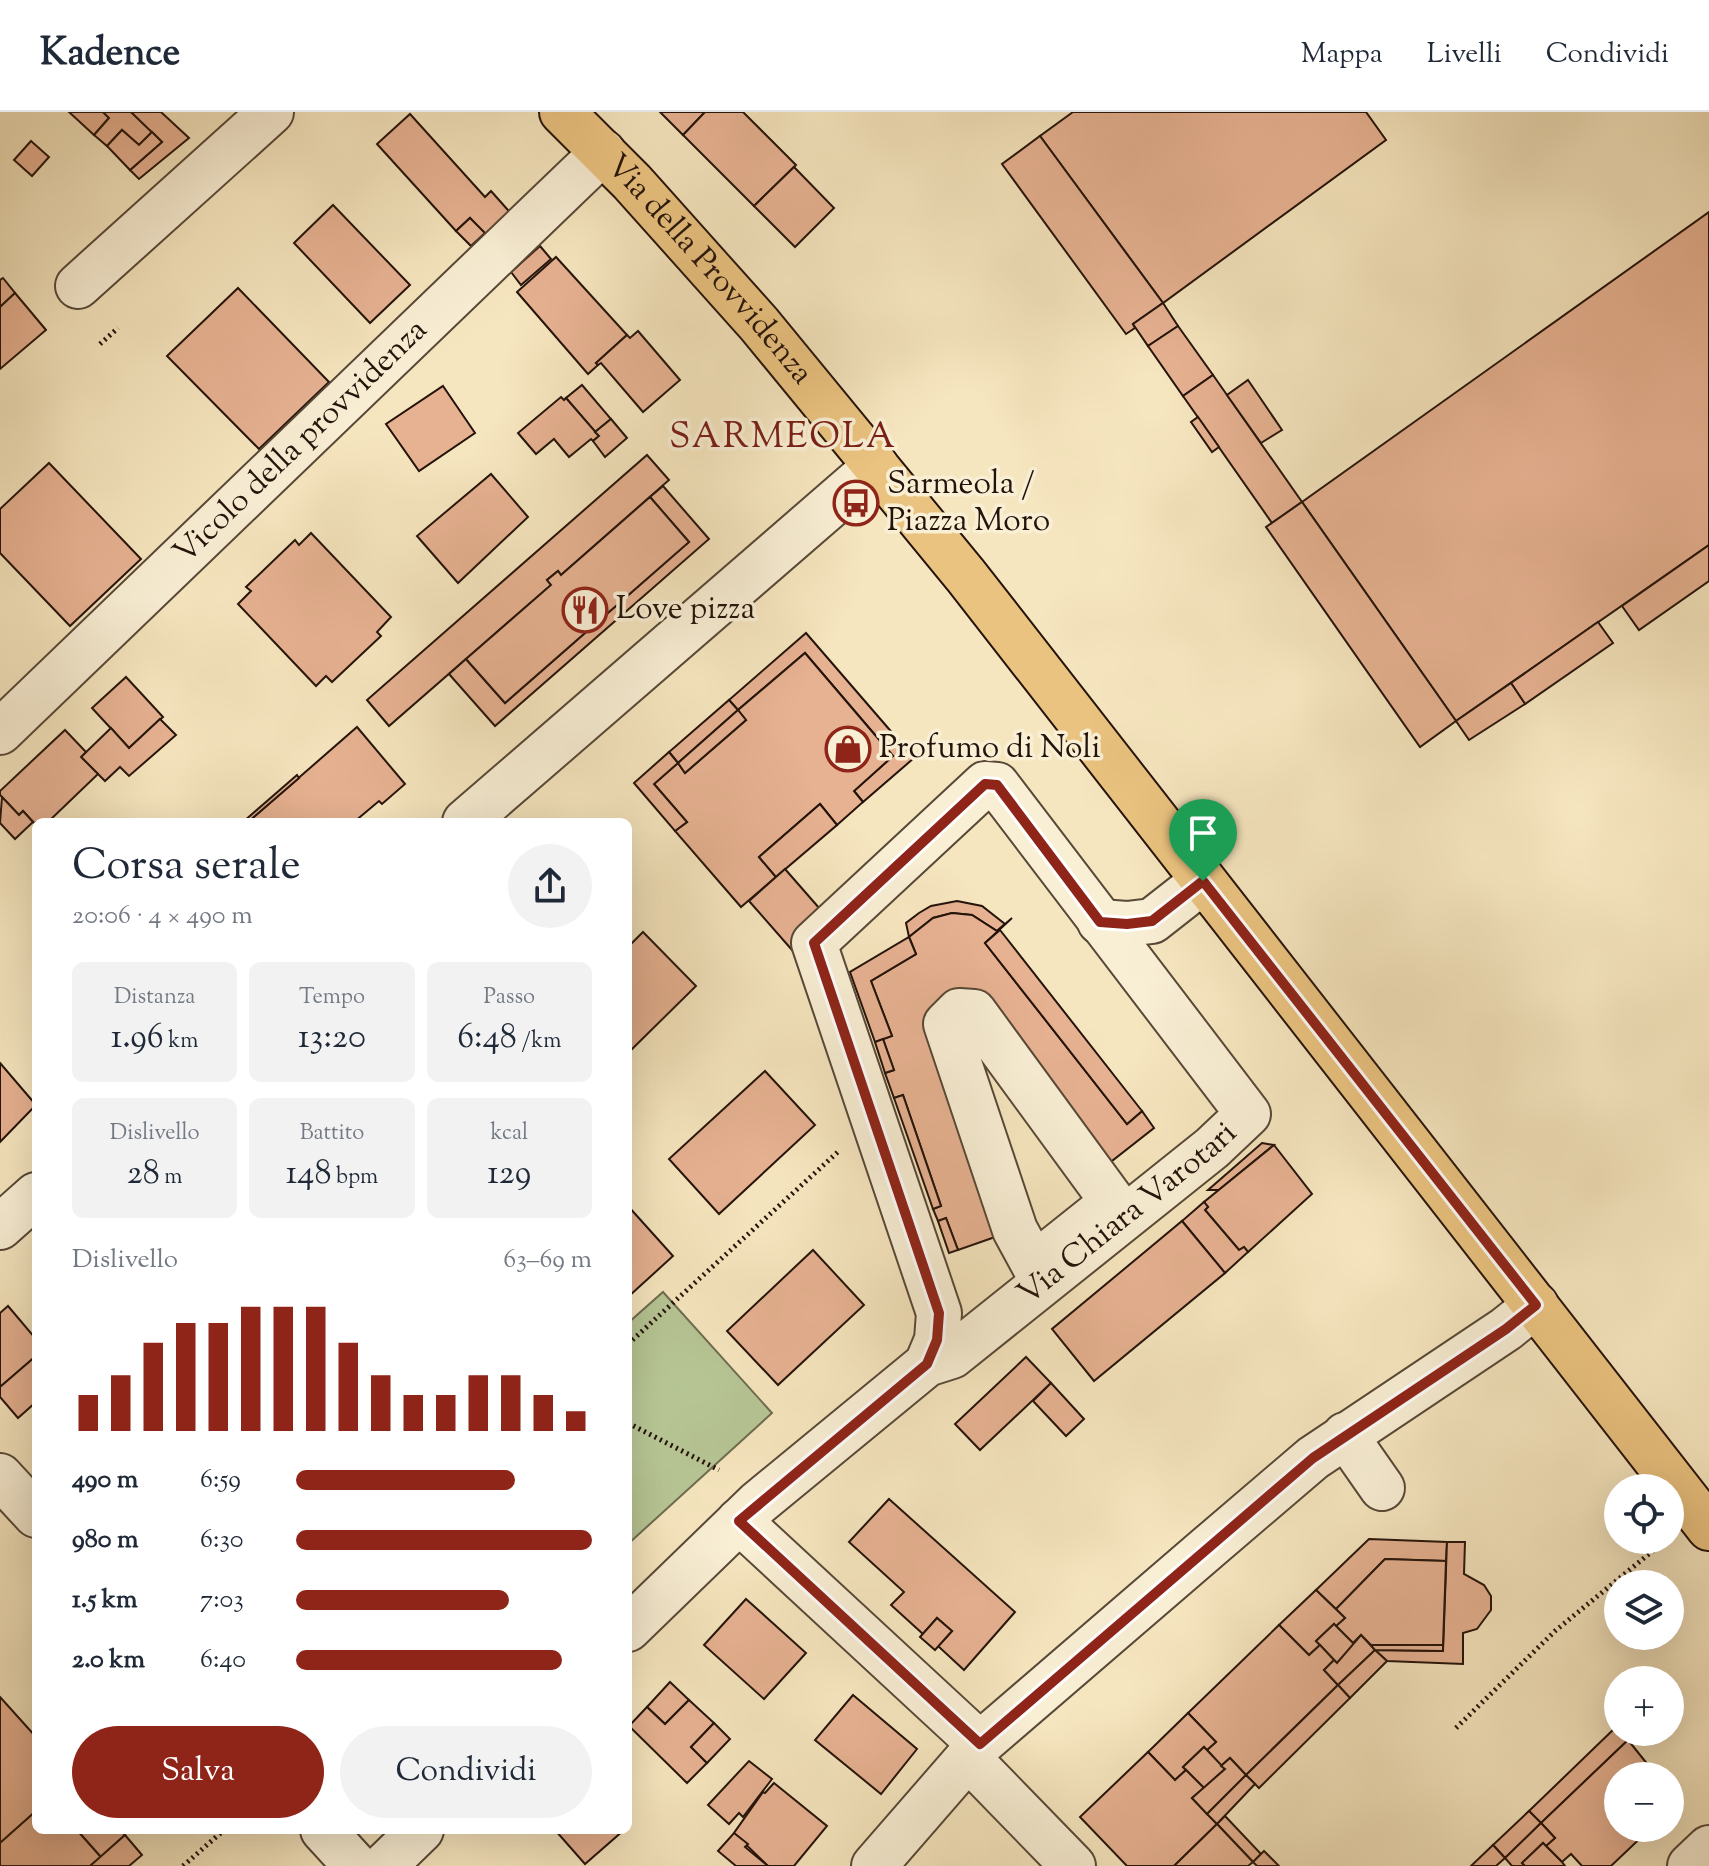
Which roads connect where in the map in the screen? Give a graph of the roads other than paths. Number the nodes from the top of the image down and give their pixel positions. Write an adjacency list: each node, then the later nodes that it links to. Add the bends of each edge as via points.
1 (271, 112): 4 (street)
2 (562, 112): 3 (main road, Via della Provvidenza)
3 (603, 152): 5 (main road, Via della Provvidenza, via 759,324); 6 (street, Vicolo della provvidenza)
4 (78, 286)
5 (876, 466): 7 (street); 8 (main road, Via della Provvidenza)
6 (0, 732)
7 (470, 818)
8 (1203, 881): 9 (street); 15 (main road, Via della Provvidenza)
9 (1152, 921): 10 (street); 11 (street, Via Chiara Varotari, via 1145,946)
10 (1100, 922): 11 (street, Via Chiara Varotari); 16 (street, Via Chiara Varotari, via 997,785 985,784 814,943)
11 (1151, 988): 17 (street, Via Chiara Varotari, via 1248,1114)
12 (32, 1199): 14 (street)
13 (1113, 1202): 13 (street, via 1034,1265 1015,1230 946,1024 959,1011 974,1012)
14 (0, 1227)
15 (1536, 1305): 19 (street); 24 (main road, Via della Provvidenza)
16 (939, 1313): 17 (street, Via Chiara Varotari, via 975,1324); 18 (street, Via Chiara Varotari, via 937,1340)
17 (993, 1322): 18 (street, Via Chiara Varotari, via 952,1356)
18 (927, 1364): 23 (street, Via Chiara Varotari)
19 (1345, 1435): 21 (street); 26 (street)
20 (0, 1476): 22 (street)
21 (1382, 1488)
22 (32, 1511)
23 (739, 1521): 25 (street, Via Chiara Varotari); 26 (street)
24 (1709, 1528)
25 (632, 1625)
26 (974, 1751): 30 (street); 31 (street)
27 (417, 1834): 29 (street)
28 (1709, 1848): 32 (street)
29 (384, 1866)
30 (874, 1866)
31 (1073, 1866)
32 (1690, 1866)

